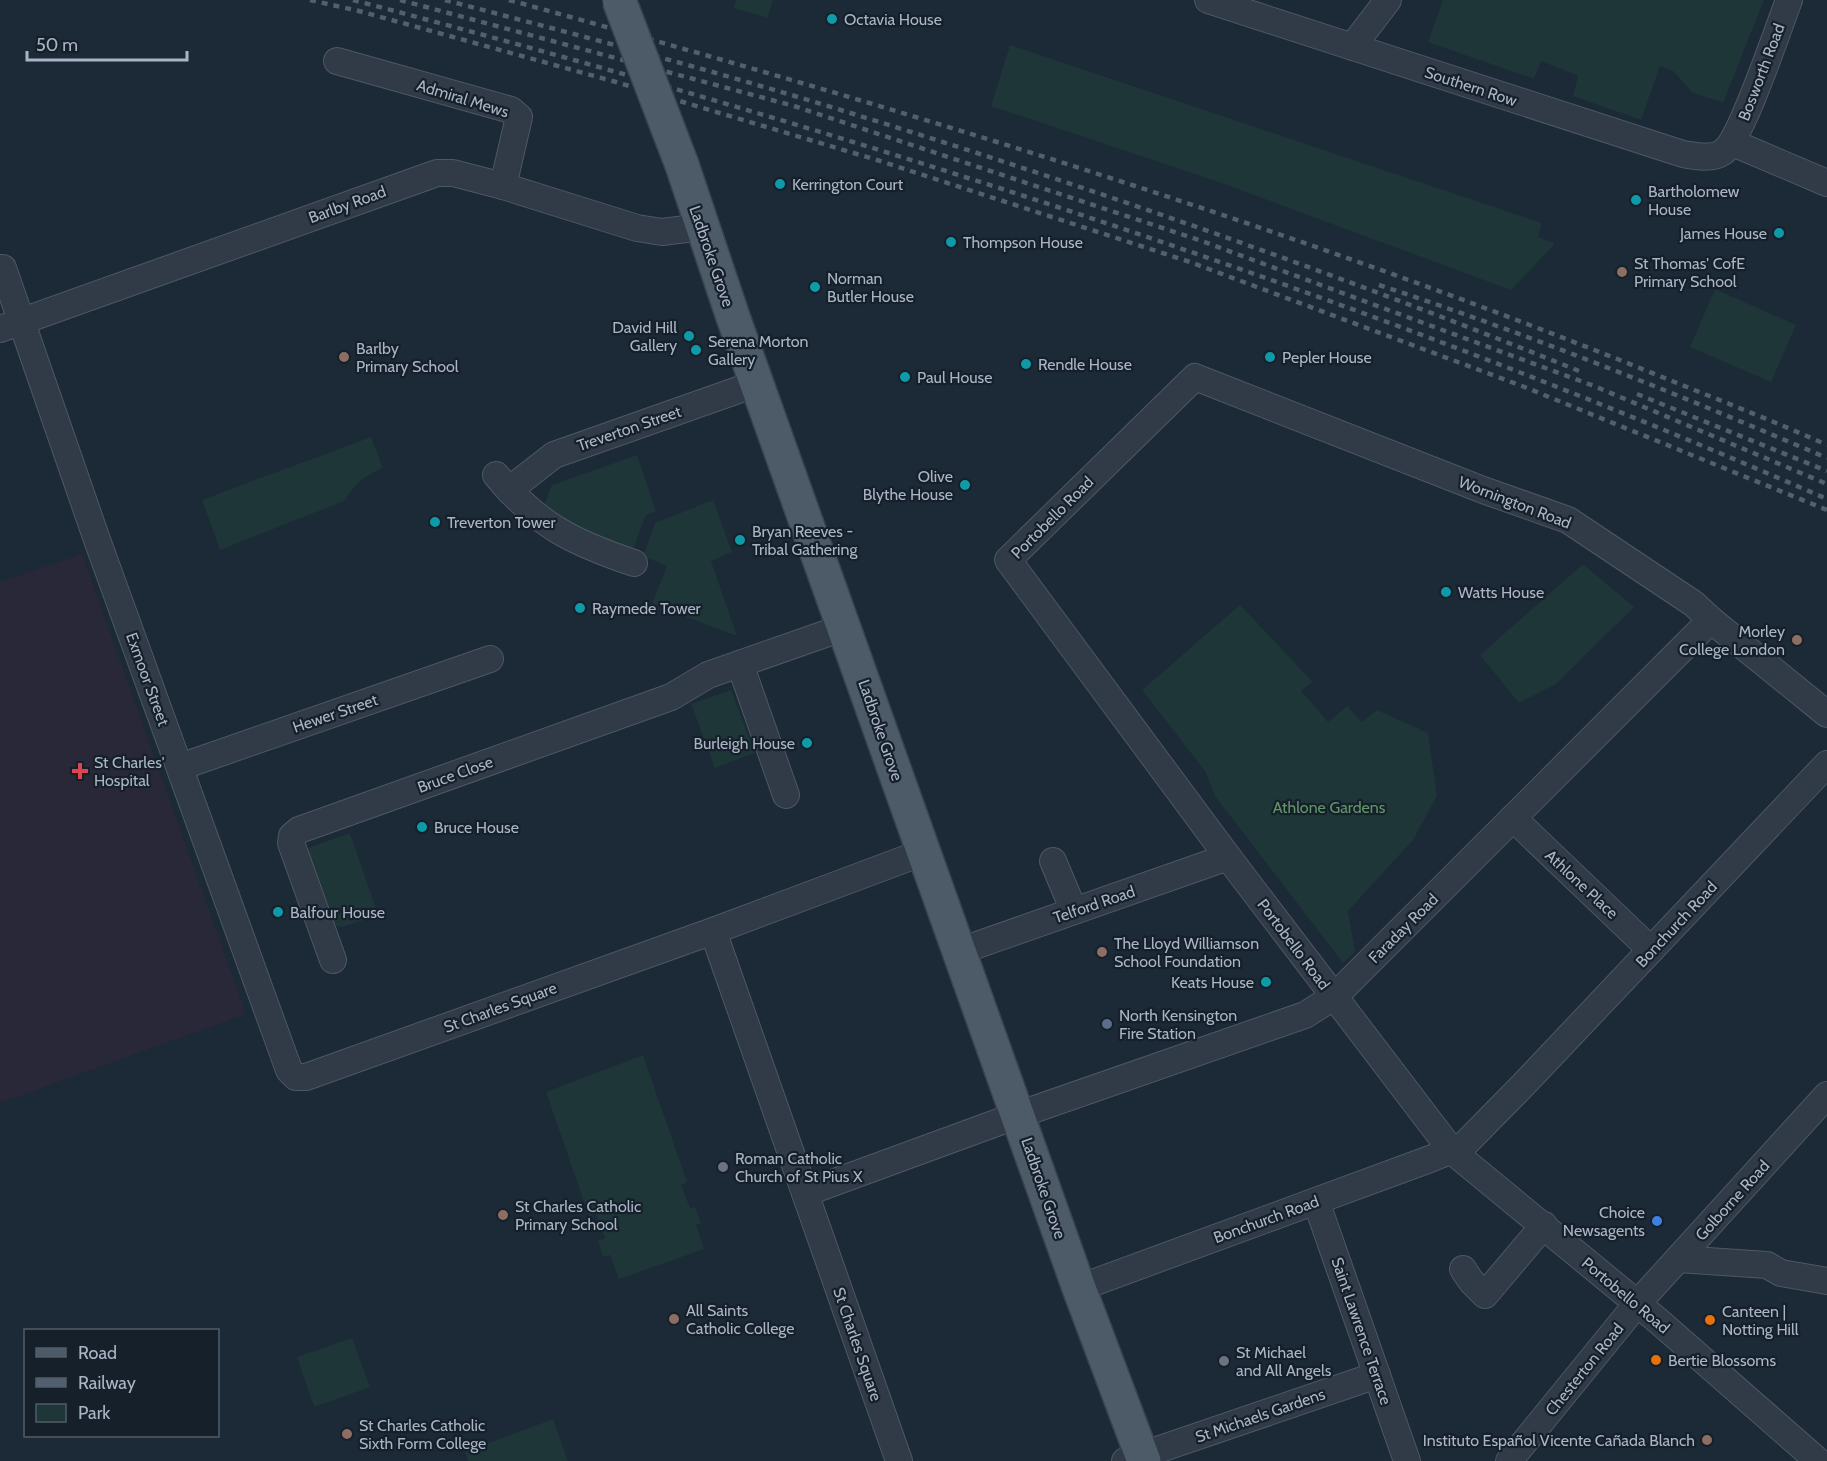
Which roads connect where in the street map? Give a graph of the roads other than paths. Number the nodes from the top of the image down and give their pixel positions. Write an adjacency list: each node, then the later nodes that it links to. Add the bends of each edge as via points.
1 (619, 0): 10 (main road, Ladbroke Grove, bridge)
2 (1208, 0): 5 (street, Southern Row)
3 (1388, 0): 5 (street)
4 (1789, 0): 7 (street, Bosworth Road)
5 (1352, 47): 7 (street, Southern Row, via 1683,154 1704,158 1722,153)
6 (337, 61): 9 (street, Admiral Mews, via 511,110 519,117)
7 (1733, 143): 8 (street)
8 (1827, 183)
9 (503, 186): 10 (street, Barlby Road, via 637,228 662,232); 12 (street, Barlby Road, via 453,173 436,173)
10 (702, 227): 14 (main road, Ladbroke Grove)
11 (0, 268): 12 (street, Exmoor Street)
12 (10, 325): 22 (street, Exmoor Street)
13 (1195, 377): 16 (street, Wornington Road, via 1568,520 1694,604); 26 (street, Portobello Road, via 1008,560)
14 (758, 383): 15 (street, Treverton Street, via 554,455 502,483 541,521 592,549); 17 (main road, Ladbroke Grove)
15 (634, 563)
16 (1711, 620): 20 (street, Wornington Road); 24 (street, Faraday Road)
17 (845, 627): 19 (street, Bruce Close); 25 (main road, Ladbroke Grove)
18 (490, 659): 22 (street, Hewer Street)
19 (740, 663): 23 (street); 32 (street, Bruce Close, via 708,675 671,697 299,830 291,843)
20 (1827, 714)
21 (1827, 764): 30 (street, Bonchurch Road)
22 (180, 768): 34 (street, Exmoor Street)
23 (786, 795)
24 (1513, 818): 30 (street, Athlone Place); 33 (street, Faraday Road)
25 (924, 852): 29 (street, St Charles Square); 31 (main road, Ladbroke Grove)
26 (1228, 856): 28 (street, Telford Road); 33 (street, Portobello Road)
27 (1053, 861): 28 (street)
28 (1074, 911): 31 (street, Telford Road)
29 (713, 931): 34 (street, St Charles Square, via 306,1077 296,1077); 38 (street, St Charles Square)
30 (1651, 950): 37 (street, Bonchurch Road, via 1464,1145)
31 (960, 951): 36 (main road, Ladbroke Grove)
32 (333, 960)
33 (1335, 996): 36 (street, Faraday Road, via 1305,1015); 37 (street, Portobello Road)
34 (290, 1070)
35 (1827, 1095): 41 (street, Golborne Road)
36 (1018, 1115): 38 (street); 44 (main road, Ladbroke Grove)
37 (1452, 1151): 39 (street, Bonchurch Road); 40 (street, Portobello Road)
38 (805, 1193): 48 (street, St Charles Square)
39 (1316, 1201): 44 (street, Bonchurch Road); 46 (street, Saint Lawrence Terrace)
40 (1544, 1225): 42 (street, via 1485,1295); 45 (street, Portobello Road)
41 (1672, 1266): 43 (street, via 1767,1265 1781,1273); 45 (street, Golborne Road)
42 (1463, 1269)
43 (1827, 1281)
44 (1079, 1288): 47 (main road, Ladbroke Grove)
45 (1636, 1305): 50 (street, Chesterton Road); 51 (street, Portobello Road)
46 (1377, 1375): 47 (street, St Michaels Gardens); 49 (street, Saint Lawrence Terrace)
47 (1137, 1459)
48 (899, 1461)
49 (1407, 1461)
50 (1509, 1461)
51 (1818, 1461)

